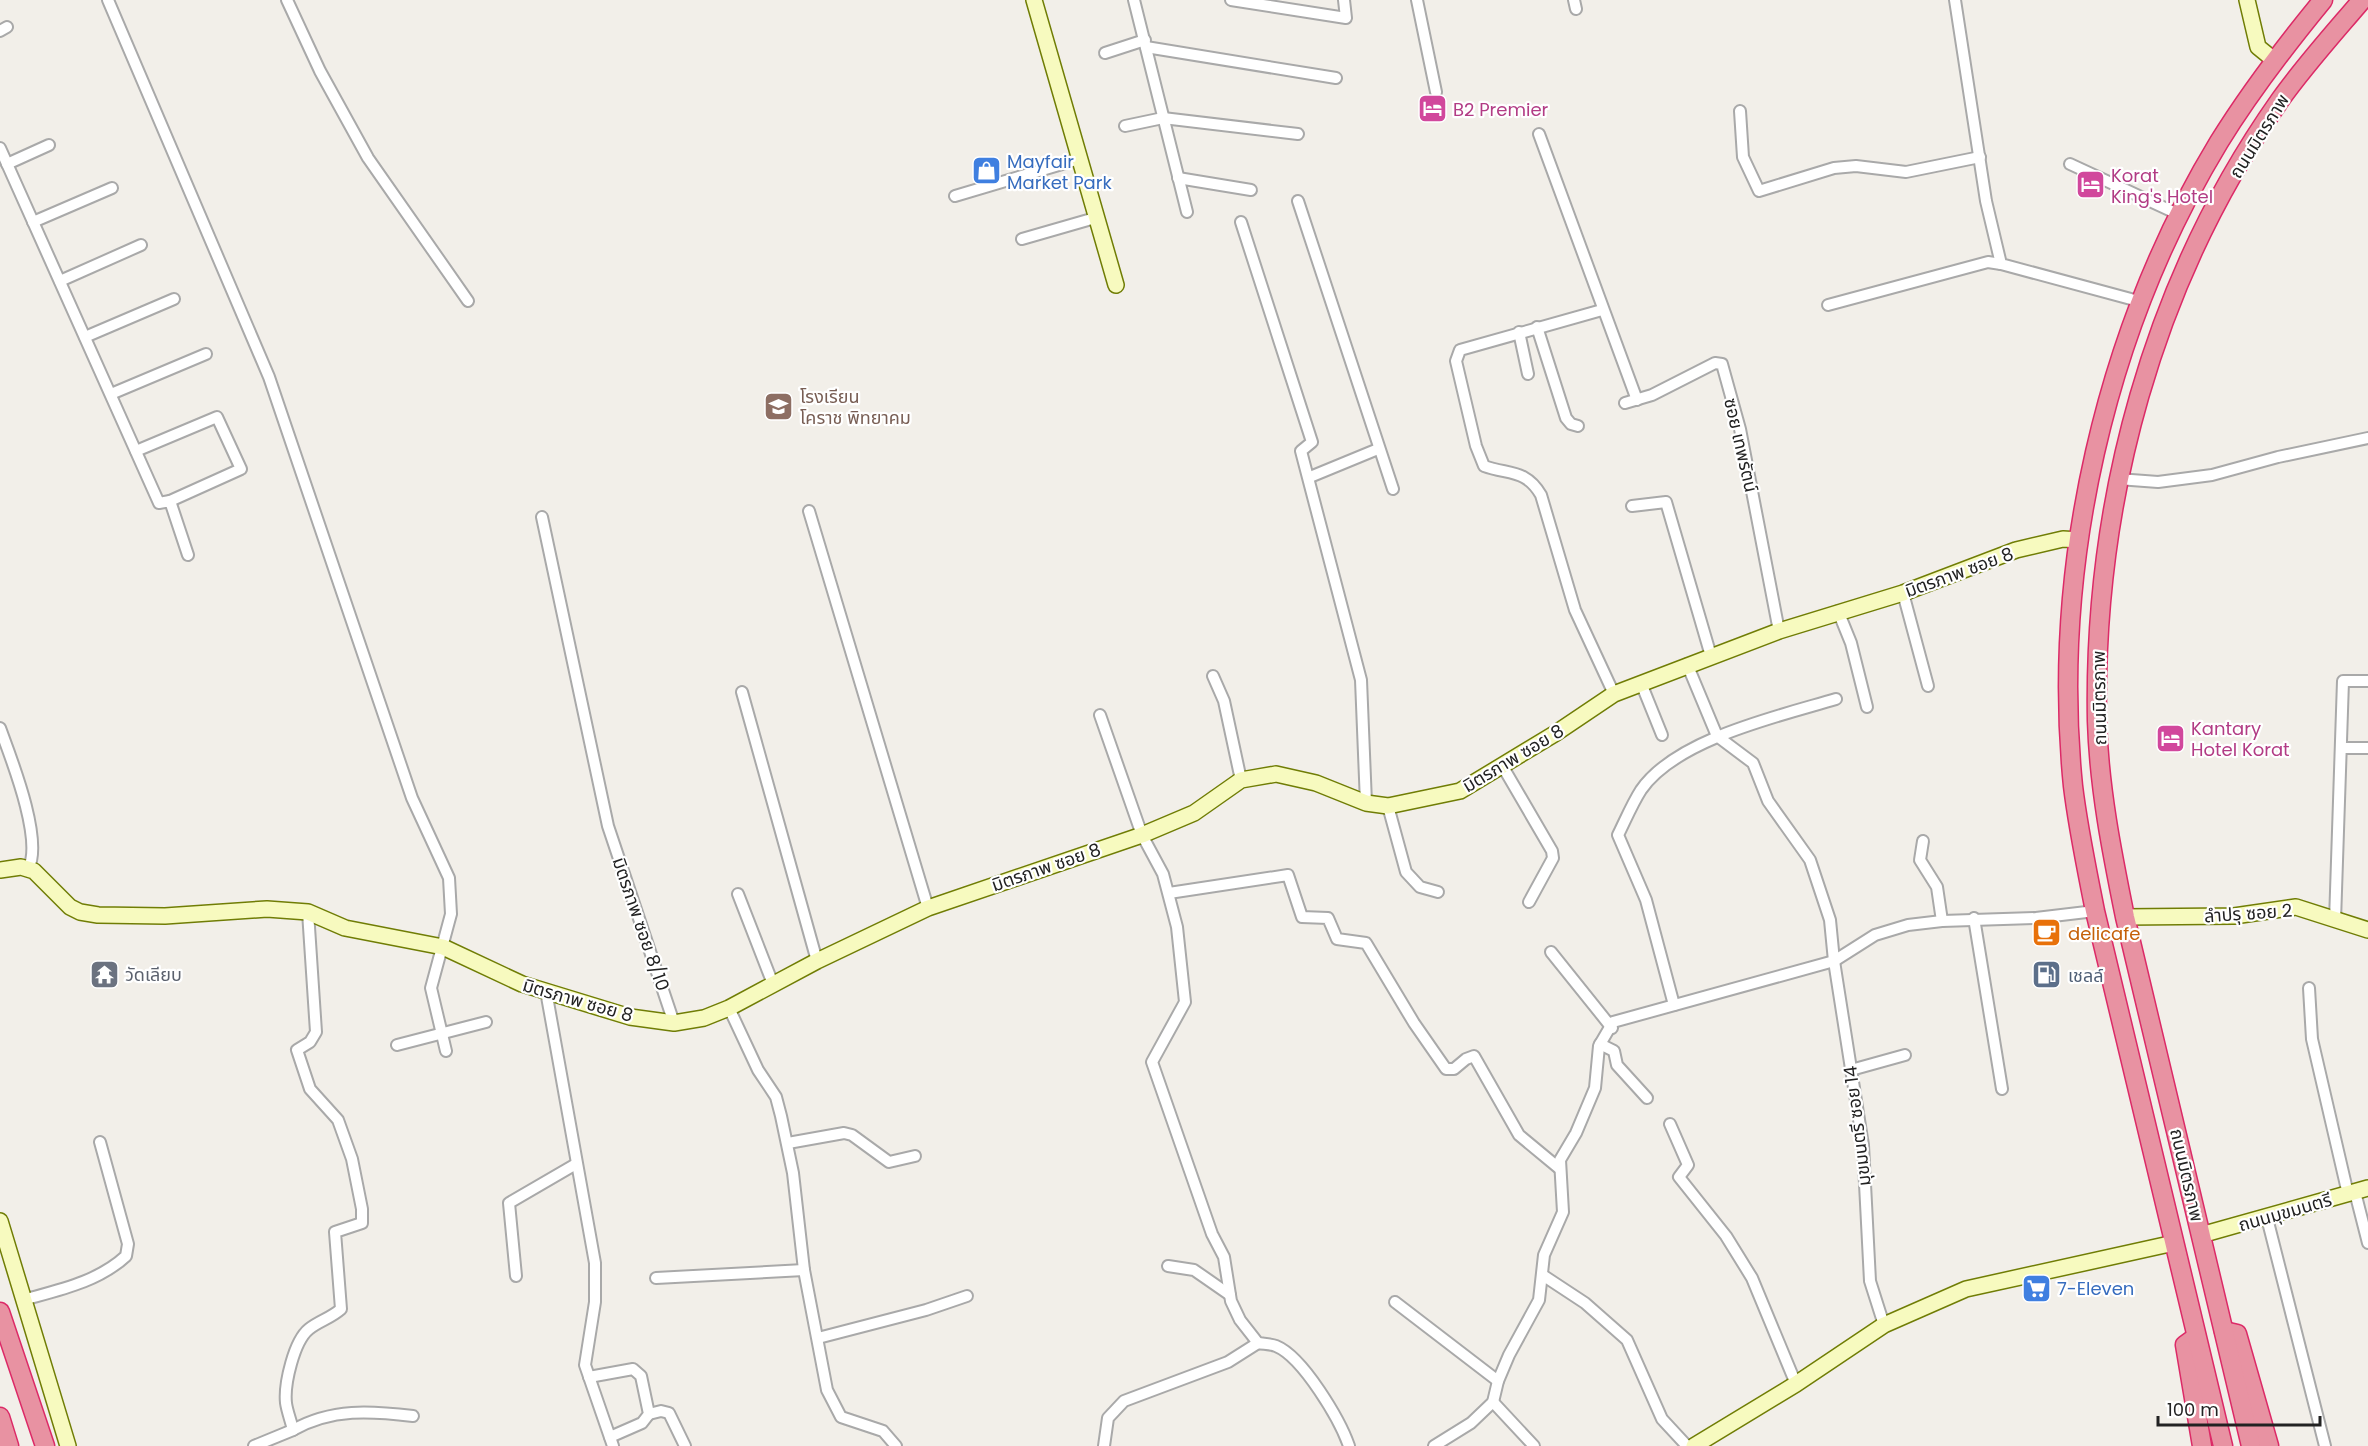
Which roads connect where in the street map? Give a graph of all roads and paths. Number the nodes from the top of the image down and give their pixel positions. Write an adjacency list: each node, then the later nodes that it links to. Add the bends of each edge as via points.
1 (108, 0): 108 (street, via 269,377 412,798 449,878 451,914)
2 (287, 0): 44 (street, via 320,71 368,158)
3 (1034, 0): 25 (street)
4 (1134, 0): 12 (street)
5 (1231, 0): 6 (street, via 1346,18)
6 (1344, 0)
7 (1417, 0): 16 (street)
8 (1955, 0): 24 (street)
9 (2247, 0): 14 (street, via 2258,47)
10 (2324, 0): 14 (highway, ถนนมิตรภาพ)
11 (2362, 0): 61 (highway, ถนนมิตรภาพ, via 2280,100 2204,231 2151,357)
12 (1146, 44): 13 (street); 15 (street); 18 (street)
13 (1105, 53)
14 (2274, 60): 34 (highway, ถนนมิตรภาพ, via 2219,142)
15 (1336, 78)
16 (1436, 92)
17 (1740, 111): 24 (street, via 1743,157 1759,191 1834,168 1856,166 1906,172)
18 (1163, 118): 19 (street); 20 (street); 28 (street)
19 (1125, 126)
20 (1298, 134)
21 (1539, 134): 47 (street)
22 (49, 145): 26 (street)
23 (0, 148): 26 (street)
24 (1980, 157): 40 (street)
25 (1079, 159): 31 (street); 35 (street)
26 (7, 164): 36 (street)
27 (2070, 164): 34 (street)
28 (1178, 178): 30 (street); 33 (street)
29 (112, 188): 36 (street)
30 (1251, 190)
31 (955, 196)
32 (1298, 201): 58 (street)
33 (1187, 212)
34 (2180, 215): 45 (highway, ถนนมิตรภาพ)
35 (1095, 218): 38 (street); 42 (street)
36 (33, 222): 41 (street)
37 (1242, 222): 60 (street, via 1312,442 1301,451)
38 (1022, 239)
39 (141, 245): 41 (street)
40 (2001, 264): 45 (street); 46 (street, via 1988,262)
41 (60, 281): 50 (street)
42 (1116, 285)
43 (174, 299): 50 (street)
44 (468, 300)
45 (2142, 302): 67 (highway, ถนนมิตรภาพ, via 2108,401)
46 (1828, 305)
47 (1602, 310): 48 (street); 54 (street)
48 (1537, 327): 49 (street); 56 (street, via 1566,418)
49 (1519, 332): 52 (street); 79 (street, via 1460,350 1456,361 1476,446 1484,466 1524,476 1534,483 1575,610)
50 (85, 337): 53 (street)
51 (206, 354): 53 (street)
52 (1528, 374)
53 (111, 394): 59 (street)
54 (1637, 400): 55 (street, ซอย เทพรัตน์); 71 (street, ซอย เทพรัตน์, via 1715,363 1722,364 1740,429)
55 (1625, 403)
56 (1578, 426)
57 (2368, 438): 61 (street, via 2212,475 2158,482)
58 (1378, 449): 60 (street); 62 (street)
59 (136, 452): 63 (street, via 159,503); 63 (street, via 217,417 242,470)
60 (1310, 477): 90 (street, via 1361,680)
61 (2118, 479): 103 (highway, ถนนมิตรภาพ, via 2102,582 2097,723 2109,834)
62 (1392, 489)
63 (170, 501): 68 (street)
64 (1632, 506): 72 (street, via 1666,502)
65 (809, 511): 100 (street)
66 (542, 517): 118 (street, มิตรภาพ ซอย 8/10, via 608,826)
67 (2079, 540): 69 (street, มิตรภาพ ซอย 8, via 2063,539 2016,550); 101 (highway, ถนนมิตรภาพ, via 2071,640 2070,722 2073,785)
68 (188, 555)
69 (1903, 593): 70 (street, มิตรภาพ ซอย 8); 77 (street)
70 (1838, 612): 71 (street, มิตรภาพ ซอย 8); 81 (street, via 1851,643)
71 (1779, 631): 72 (street, มิตรภาพ ซอย 8)
72 (1711, 656): 73 (street, มิตรภาพ ซอย 8)
73 (1687, 664): 76 (street, มิตรภาพ ซอย 8); 85 (street)
74 (1214, 676): 89 (street, via 1224,701)
75 (2368, 681): 86 (street, via 2343,681)
76 (1641, 683): 79 (street, มิตรภาพ ซอย 8); 84 (street)
77 (1928, 686)
78 (742, 692): 110 (street)
79 (1614, 693): 88 (street, มิตรภาพ ซอย 8)
80 (1836, 699): 85 (street)
81 (1867, 707)
82 (1100, 715): 92 (street)
83 (0, 728): 94 (street, via 21,783 32,837 34,859)
84 (1662, 735)
85 (1717, 736): 111 (street, มุขมนตรี ซอย 14, via 1753,763 1768,801 1810,860 1830,920); 115 (street, via 1673,760 1642,789 1618,835 1646,900)
86 (2341, 748): 87 (street); 106 (street)
87 (2368, 748)
88 (1503, 767): 91 (street, มิตรภาพ ซอย 8, via 1460,791); 99 (street, via 1552,850 1553,858)
89 (1241, 780): 90 (street, มิตรภาพ ซอย 8, via 1276,774 1316,783); 92 (street, มิตรภาพ ซอย 8, via 1194,813)
90 (1366, 803): 91 (street, มิตรภาพ ซอย 8)
91 (1388, 806): 96 (street, via 1406,872 1420,887)
92 (1142, 835): 97 (street); 100 (street, มิตรภาพ ซอย 8)
93 (1923, 842): 105 (street, via 1920,860 1937,887)
94 (28, 869): 95 (street); 102 (street, มิตรภาพ ซอย 8, via 70,907 98,915 165,916 267,909)
95 (0, 870)
96 (1438, 892)
97 (1169, 893): 133 (street, via 1288,874 1302,917 1328,918 1337,939 1366,943 1446,1069 1454,1069 1474,1056 1519,1135); 145 (street, via 1185,1002 1152,1062 1212,1234 1224,1257)
98 (738, 894): 112 (street)
99 (1529, 902)
100 (928, 908): 110 (street, มิตรภาพ ซอย 8)
101 (2095, 911): 104 (street, via 2036,918); 138 (highway, ถนนมิตรภาพ)
102 (308, 912): 108 (street, มิตรภาพ ซอย 8, via 345,928); 162 (street, via 316,1032 310,1042 297,1050 310,1089 338,1120 352,1159 362,1223 335,1232 341,1309 309,1329 296,1352 287,1378 286,1402)
103 (2125, 917): 106 (street, ลำปรุ ซอย 2, via 2234,916 2296,907); 137 (highway, ถนนมิตรภาพ)
104 (1974, 918): 105 (street); 126 (street)
105 (1942, 921): 111 (street, via 1875,935)
106 (2335, 921): 107 (street, ลำปรุ ซอย 2)
107 (2368, 930)
108 (443, 947): 114 (street, มิตรภาพ ซอย 8); 120 (street, via 431,988)
109 (1551, 952): 119 (street)
110 (817, 961): 112 (street, มิตรภาพ ซอย 8)
111 (1834, 961): 115 (street); 125 (street, มุขมนตรี ซอย 14)
112 (773, 984): 116 (street, มิตรภาพ ซอย 8)
113 (2309, 988): 134 (street, via 2312,1039)
114 (546, 991): 118 (street, มิตรภาพ ซอย 8, via 630,1017); 132 (street)
115 (1674, 1005): 119 (street, via 1614,1022)
116 (729, 1008): 118 (street, มิตรภาพ ซอย 8, via 704,1018); 130 (street, via 758,1070 776,1097)
117 (486, 1022): 120 (street)
118 (674, 1023)
119 (1612, 1028): 121 (street)
120 (442, 1033): 122 (street); 123 (street)
121 (1600, 1044): 127 (street, via 1614,1050 1617,1065); 133 (street, via 1595,1088 1560,1160)
122 (397, 1045)
123 (446, 1051)
124 (1905, 1055): 125 (street)
125 (1851, 1070): 150 (street, มุขมนตรี ซอย 14, via 1863,1145 1870,1281)
126 (2002, 1089)
127 (1647, 1098)
128 (1670, 1124): 157 (street, via 1688,1165 1679,1177 1726,1236 1752,1278)
129 (100, 1142): 147 (street, via 128,1244 126,1256 116,1266 75,1286)
130 (788, 1143): 131 (street, via 844,1133 889,1162); 141 (street)
131 (915, 1156)
132 (576, 1164): 142 (street, via 508,1203); 155 (street, via 595,1263 595,1302 585,1365)
133 (1560, 1169): 143 (street, via 1563,1212 1544,1255)
134 (2357, 1192): 135 (street, ถนนมุขมนตรี); 139 (street)
135 (2267, 1218): 137 (street, ถนนมุขมนตรี); 180 (street)
136 (0, 1221): 147 (street)
137 (2201, 1235): 151 (highway, ถนนมิตรภาพ)
138 (2174, 1243): 150 (street, via 1966,1289); 152 (highway, ถนนมิตรภาพ)
139 (2368, 1243)
140 (1168, 1266): 145 (street, via 1194,1270)
141 (804, 1270): 144 (street); 153 (street)
142 (516, 1276)
143 (1544, 1276): 156 (street, via 1539,1299); 174 (street, via 1585,1303 1627,1340 1662,1419)
144 (656, 1278)
145 (1230, 1295): 154 (street, via 1240,1320)
146 (967, 1296): 153 (street)
147 (23, 1300): 166 (street)
148 (1395, 1302): 156 (street)
149 (0, 1312): 165 (highway)
150 (1884, 1326): 157 (street)
151 (2224, 1331): 178 (highway, ถนนมิตรภาพ); 179 (highway, via 2237,1334)
152 (2196, 1337): 176 (highway, via 2185,1345); 177 (highway, ถนนมิตรภาพ)
153 (818, 1338): 169 (street, via 827,1390 841,1417 883,1431)
154 (1258, 1343): 170 (street, via 1228,1362 1124,1401 1108,1418); 171 (street, via 1277,1346 1297,1363 1336,1413)
155 (589, 1377): 159 (street, via 638,1371); 163 (street)
156 (1497, 1381): 158 (street)
157 (1796, 1384): 175 (street)
158 (1493, 1402): 172 (street, via 1471,1423); 173 (street)
159 (649, 1414): 163 (street); 168 (street, via 661,1410 669,1413)
160 (0, 1416): 164 (highway)
161 (413, 1416): 162 (street, via 351,1412 326,1416)
162 (293, 1430): 167 (street)
163 (612, 1442)
164 (9, 1446)
165 (45, 1446)
166 (68, 1446)
167 (254, 1446)
168 (685, 1446)
169 (896, 1446)
170 (1104, 1446)
171 (1349, 1446)
172 (1434, 1446)
173 (1534, 1446)
174 (1687, 1446)
175 (1694, 1446)
176 (2202, 1446)
177 (2223, 1446)
178 (2251, 1446)
179 (2269, 1446)
180 (2325, 1446)

